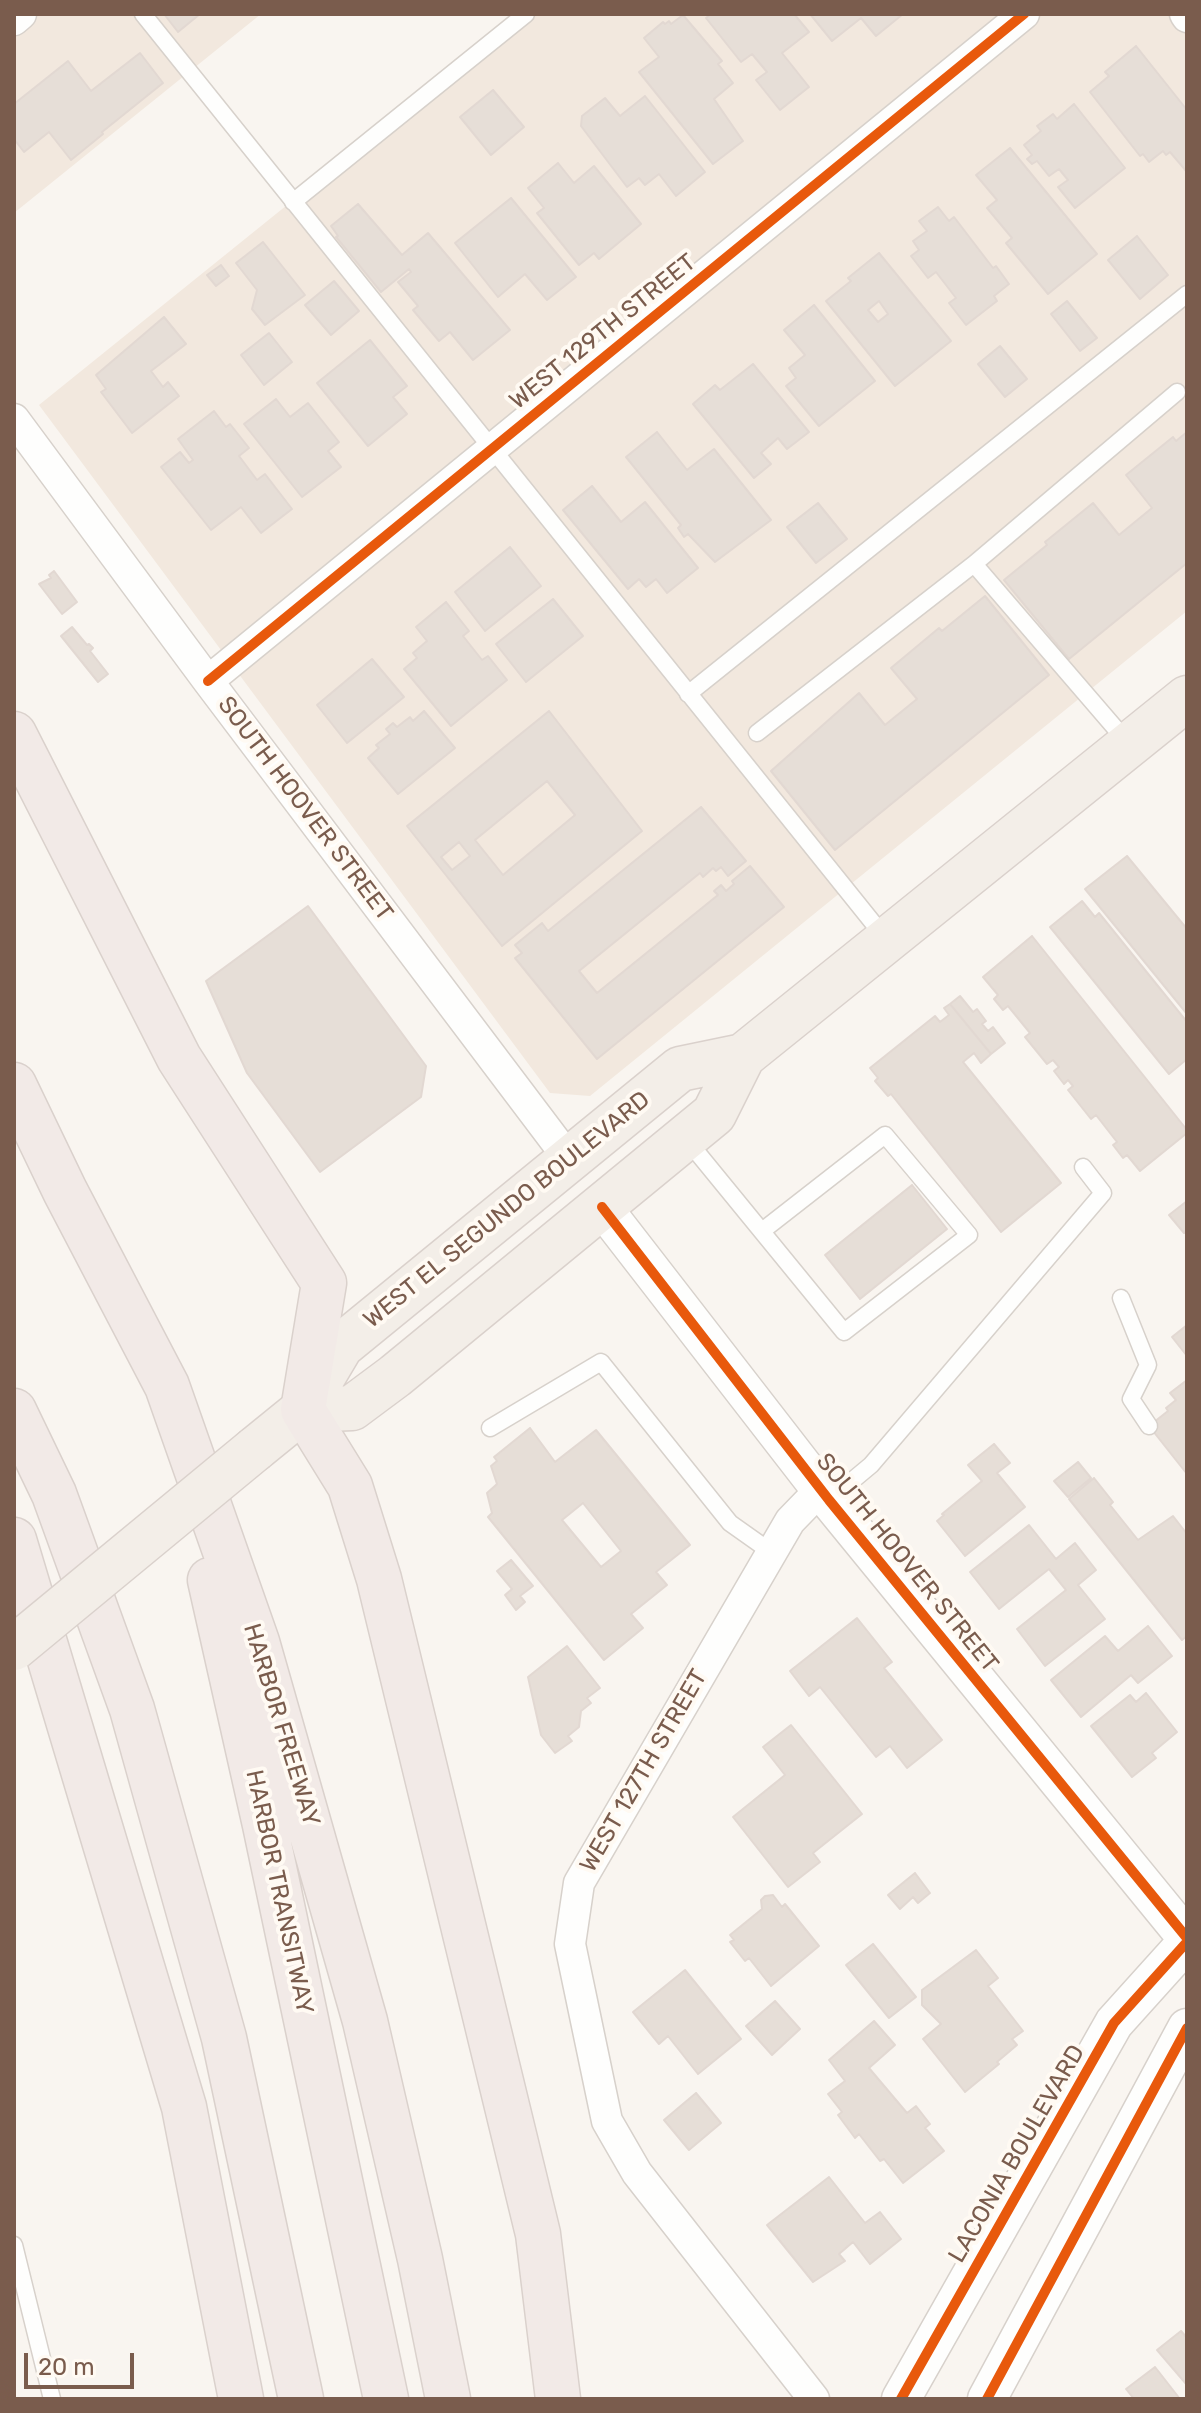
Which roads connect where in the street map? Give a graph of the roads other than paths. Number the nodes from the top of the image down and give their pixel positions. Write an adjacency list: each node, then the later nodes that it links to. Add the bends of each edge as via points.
1 (21, 14): 5 (street)
2 (143, 14): 6 (lane)
3 (526, 14): 6 (lane)
4 (1024, 14): 10 (street, WEST 129TH STREET)
5 (14, 20)
6 (293, 202): 10 (lane)
7 (1187, 294): 13 (lane)
8 (1177, 392): 11 (lane)
9 (14, 419): 12 (street, SOUTH HOOVER STREET)
10 (491, 450): 12 (street, WEST 129TH STREET); 13 (lane)
11 (974, 564): 15 (lane); 17 (lane)
12 (208, 681): 22 (street, SOUTH HOOVER STREET)
13 (688, 694): 18 (lane)
14 (1187, 698): 17 (main road, WEST EL SEGUNDO BOULEVARD)
15 (757, 733)
16 (14, 734): 28 (highway, via 179,1058 324,1283)
17 (1129, 744): 18 (main road, WEST EL SEGUNDO BOULEVARD)
18 (887, 941): 19 (main road, WEST EL SEGUNDO BOULEVARD)
19 (743, 1056): 21 (main road, WEST EL SEGUNDO BOULEVARD, via 714,1114); 22 (main road, WEST EL SEGUNDO BOULEVARD, via 680,1069)
20 (14, 1085): 27 (highway, HARBOR FREEWAY)
21 (686, 1139): 24 (main road, WEST EL SEGUNDO BOULEVARD); 25 (lane)
22 (569, 1159): 28 (main road, WEST EL SEGUNDO BOULEVARD, via 341,1346)
23 (1083, 1167): 32 (lane, via 1103,1193 871,1465)
24 (602, 1207): 28 (main road, WEST EL SEGUNDO BOULEVARD, via 352,1408); 32 (street, SOUTH HOOVER STREET)
25 (762, 1231): 25 (lane, via 844,1332 969,1235 885,1135)
26 (1121, 1298): 30 (lane, via 1148,1365 1131,1399)
27 (167, 1386): 42 (highway, HARBOR TRANSITWAY); 43 (highway, HARBOR FREEWAY, via 257,1642 319,1852 365,2021)
28 (303, 1410): 35 (main road, WEST EL SEGUNDO BOULEVARD, bridge); 44 (highway, via 350,1486 379,1579 538,2234)
29 (14, 1411): 41 (highway, via 54,1494 132,1709 224,2038)
30 (1149, 1426)
31 (490, 1428): 34 (lane, via 601,1362 730,1523)
32 (825, 1495): 34 (street, WEST 127TH STREET, via 790,1521); 36 (street, SOUTH HOOVER STREET)
33 (14, 1541): 40 (highway, via 184,2107)
34 (771, 1552): 45 (street, WEST 127TH STREET, via 579,1883 570,1944 607,2121 637,2173)
35 (14, 1648)
36 (1187, 1940): 46 (street, LACONIA BOULEVARD, via 1114,2023)
37 (1187, 2028): 47 (street)
38 (14, 2245): 39 (lane)
39 (52, 2399)
40 (241, 2399)
41 (301, 2399)
42 (386, 2399)
43 (448, 2399)
44 (558, 2399)
45 (814, 2399)
46 (901, 2399)
47 (987, 2399)

